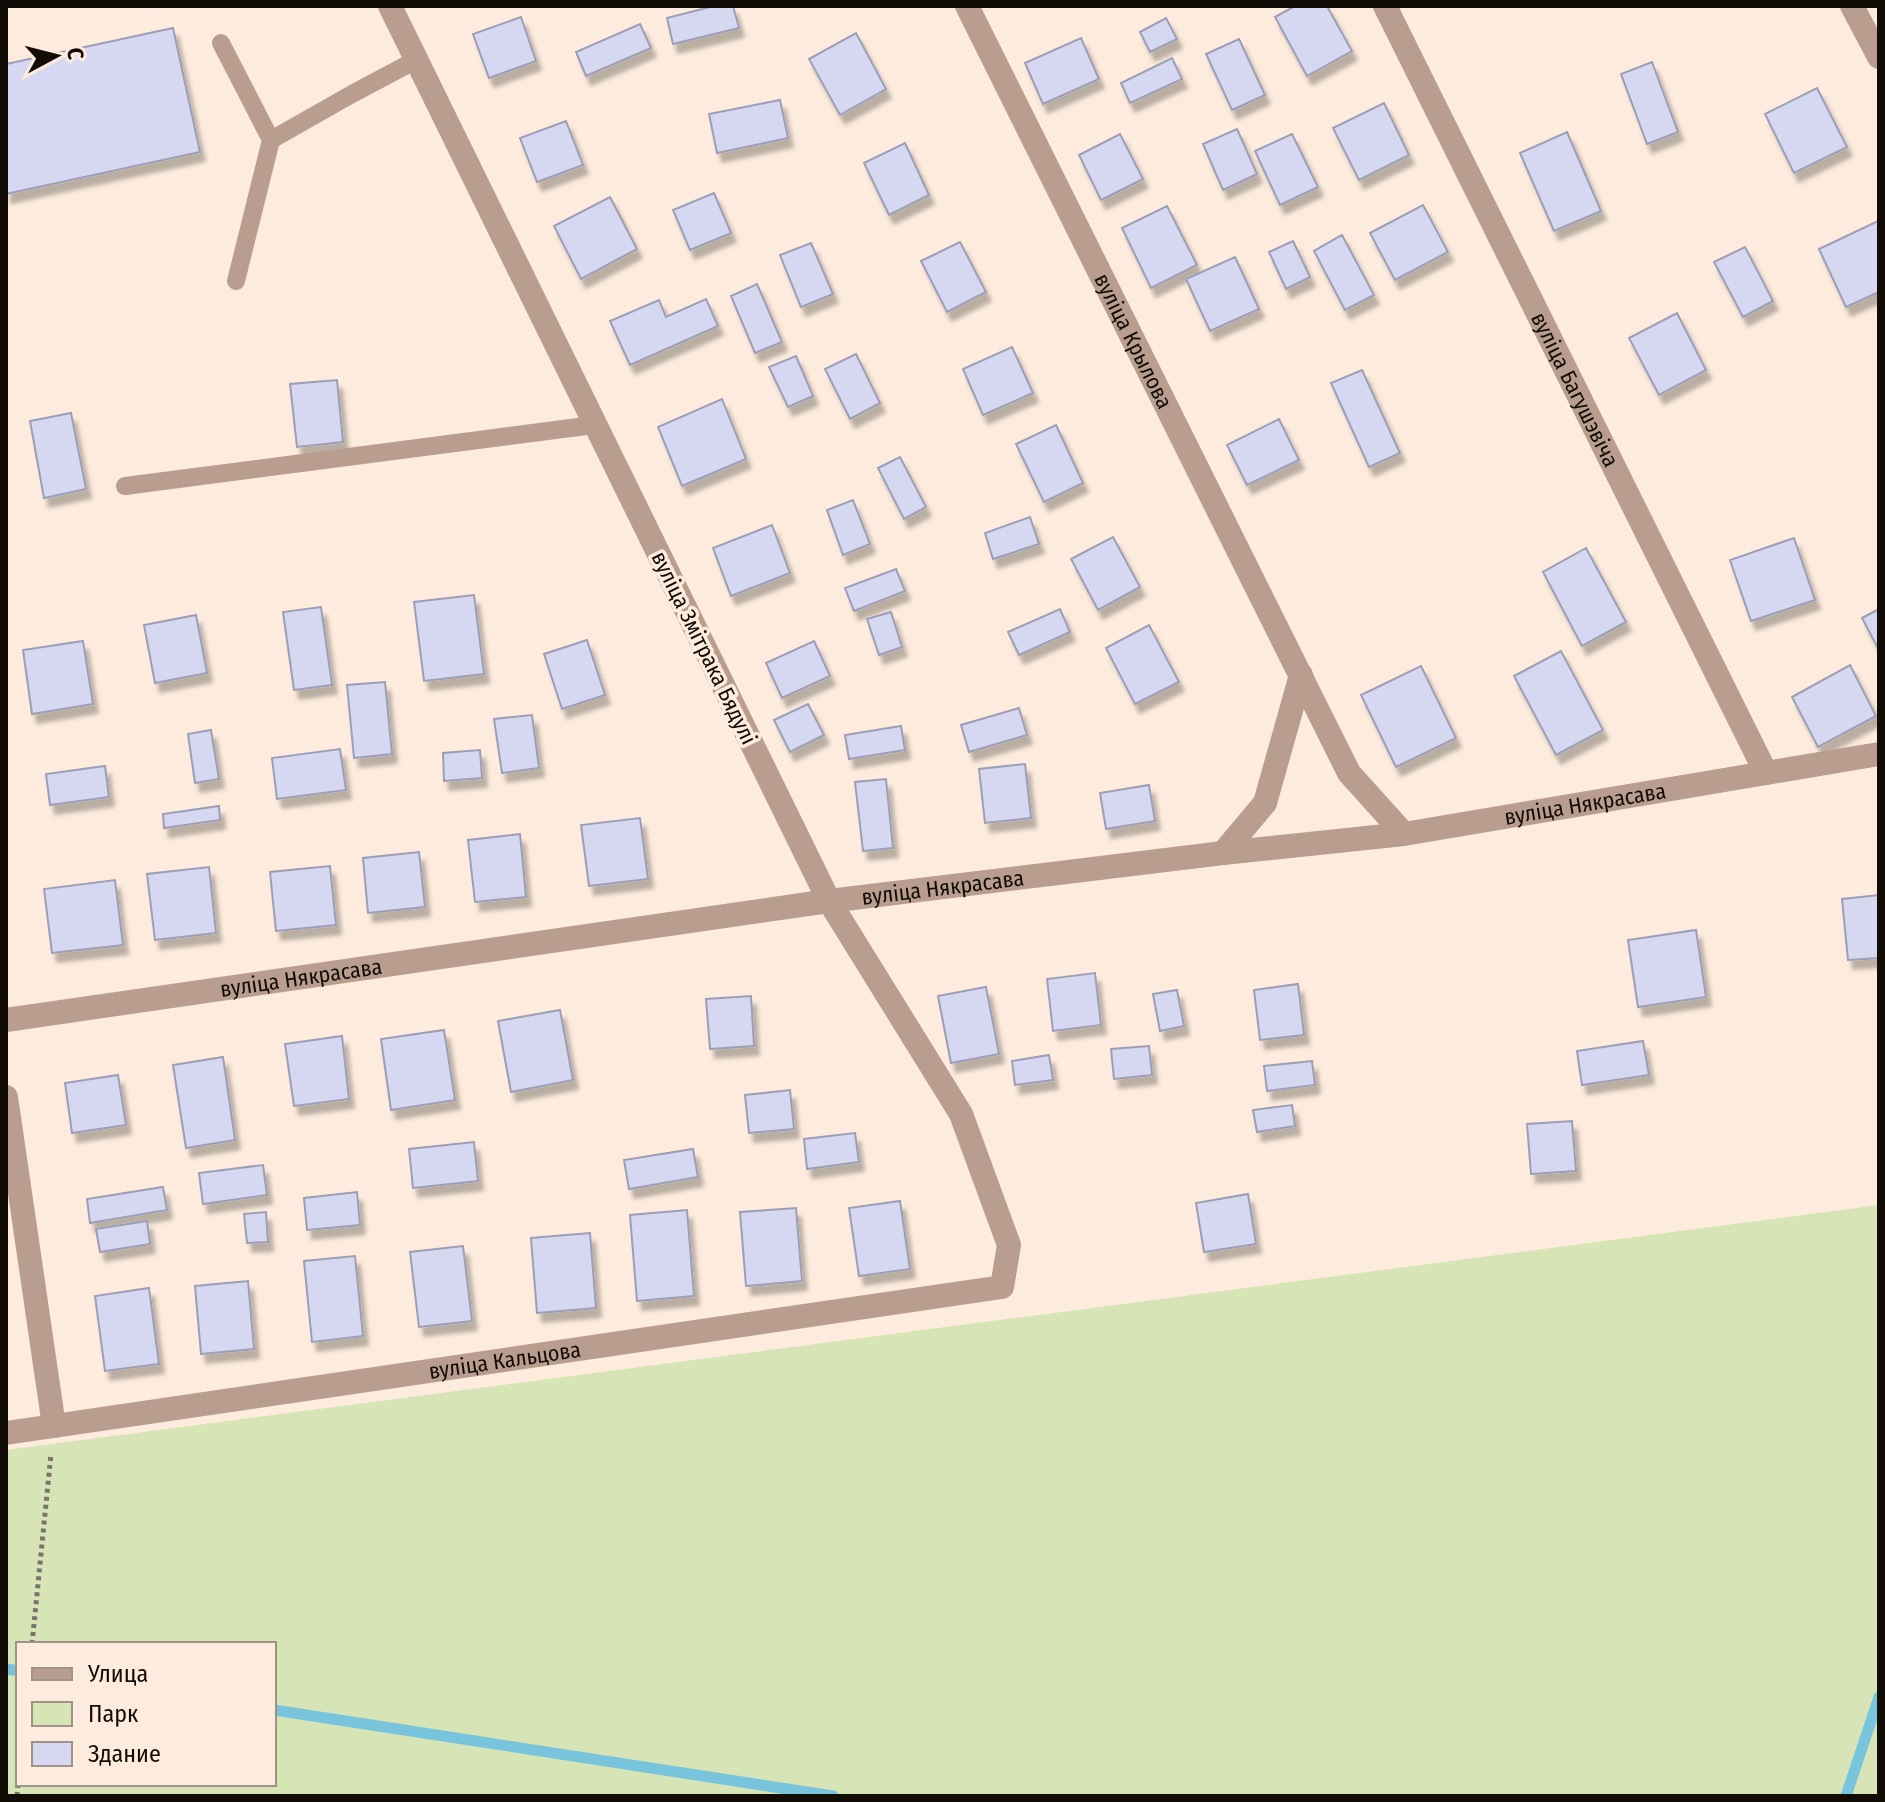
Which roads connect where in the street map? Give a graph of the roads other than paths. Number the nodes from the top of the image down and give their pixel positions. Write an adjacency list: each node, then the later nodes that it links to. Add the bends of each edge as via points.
1 (390, 6): 7 (street, вуліца Змітрака Бядулі)
2 (967, 6): 12 (street, вуліца Крылова)
3 (1385, 6): 14 (street, вуліца Багушэвіча)
4 (1852, 6): 6 (street)
5 (221, 43): 8 (lane)
6 (1879, 57)
7 (416, 60): 8 (lane); 10 (street, вуліца Змітрака Бядулі)
8 (271, 140): 9 (lane)
9 (236, 281)
10 (594, 425): 11 (lane); 17 (street, вуліца Змітрака Бядулі)
11 (125, 486)
12 (1301, 675): 15 (street, вуліца Крылова, via 1349,773); 16 (street, via 1265,803)
13 (1879, 754): 14 (street, вуліца Някрасава)
14 (1766, 773): 15 (street, вуліца Някрасава)
15 (1404, 834): 16 (street, вуліца Някрасава)
16 (1223, 853): 17 (street, вуліца Някрасава)
17 (829, 901): 18 (street, вуліца Някрасава); 20 (street, вуліца Змітрака Бядулі, via 961,1114 1009,1245)
18 (6, 1020)
19 (6, 1097): 21 (street)
20 (1002, 1287): 21 (street, вуліца Кальцова)
21 (54, 1426): 22 (street, вуліца Кальцова)
22 (6, 1433)

